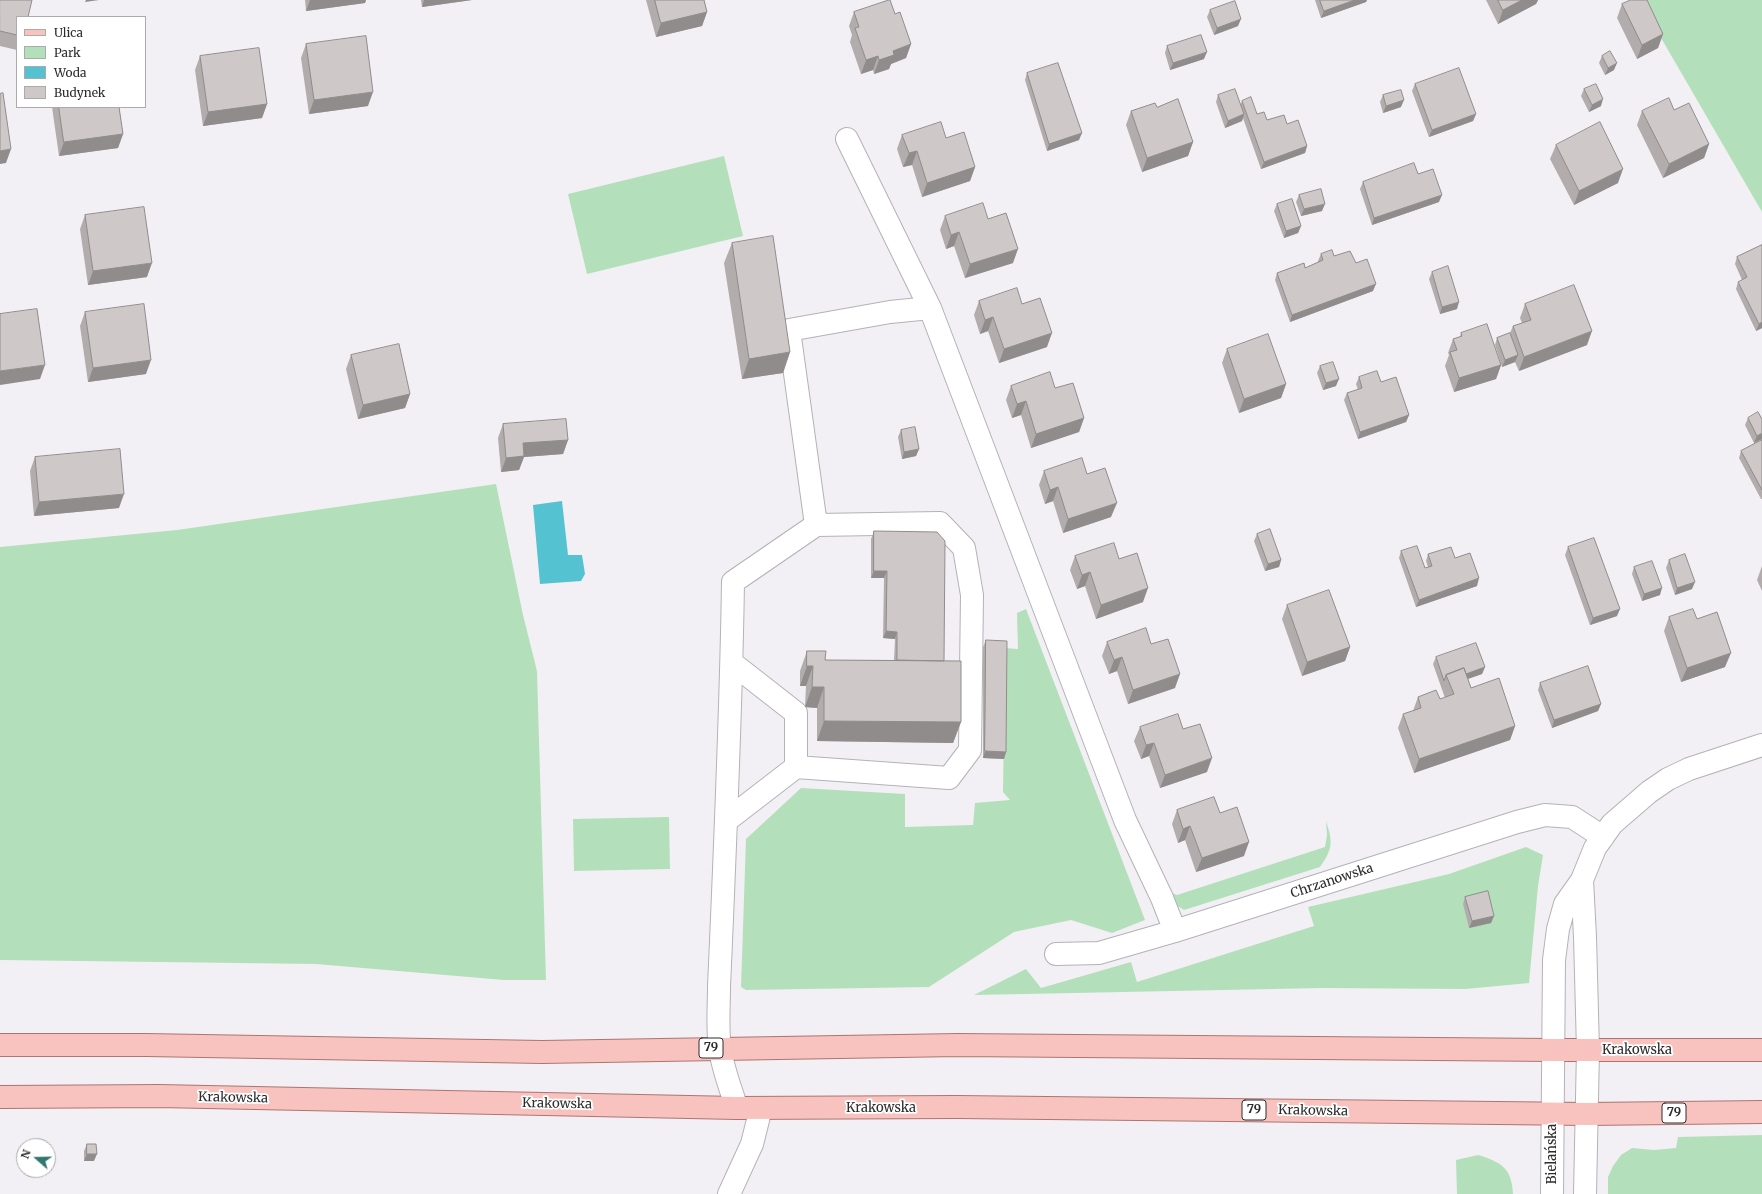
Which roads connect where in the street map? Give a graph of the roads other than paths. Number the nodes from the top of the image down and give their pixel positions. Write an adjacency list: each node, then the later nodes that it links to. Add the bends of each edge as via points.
1 (847, 139): 2 (street)
2 (930, 308): 3 (street, via 890,312 789,330); 10 (street, via 1125,820)
3 (816, 525): 4 (street, via 733,582); 6 (street, via 940,523 964,548 972,595 970,750 949,778)
4 (732, 663): 6 (street, via 796,713); 7 (street)
5 (1762, 745): 8 (street, via 1689,769 1668,779 1626,810)
6 (796, 767): 7 (street)
7 (726, 821): 13 (street, via 719,987)
8 (1603, 837): 9 (street, via 1595,848); 10 (street, Chrzanowska, via 1572,818 1545,816 1517,822)
9 (1582, 880): 14 (street, via 1566,904 1558,929 1554,960); 15 (street)
10 (1175, 930): 11 (street, Chrzanowska, via 1099,953)
11 (1056, 954)
12 (0, 1045): 13 (main road, Krakowska / 79, via 542,1052)
13 (720, 1048): 14 (main road, Krakowska / 79, via 966,1045); 18 (street, via 726,1078)
14 (1553, 1050): 15 (main road, Krakowska / 79); 21 (street, Bielańska)
15 (1588, 1050): 16 (main road, Krakowska / 79); 22 (street)
16 (1762, 1050)
17 (0, 1097): 18 (main road, Krakowska / 79, via 159,1096)
18 (737, 1108): 19 (main road, Krakowska / 79)
19 (761, 1108): 21 (main road, Krakowska / 79, via 957,1107); 23 (street, via 752,1144)
20 (1762, 1112): 22 (main road, Krakowska / 79)
21 (1552, 1114): 22 (main road, Krakowska / 79); 24 (street, Bielańska)
22 (1587, 1114): 25 (street)
23 (729, 1194)
24 (1552, 1194)
25 (1585, 1194)

